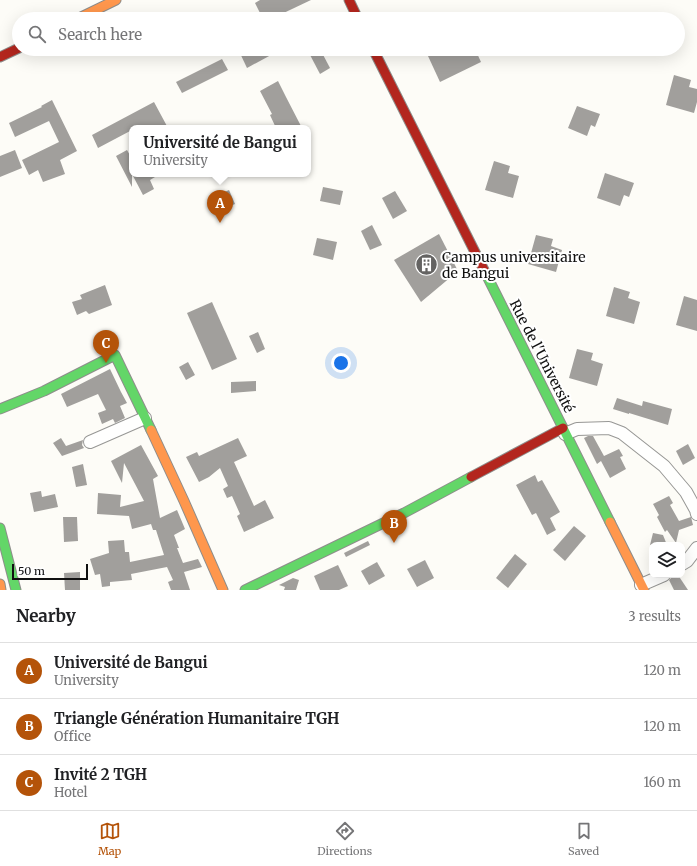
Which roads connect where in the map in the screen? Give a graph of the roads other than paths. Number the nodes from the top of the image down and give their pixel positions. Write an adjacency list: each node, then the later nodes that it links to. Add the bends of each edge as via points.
1 (116, 0): 3 (street)
2 (349, 0): 4 (street)
3 (91, 12)
4 (355, 12)
5 (12, 51): 7 (street)
6 (376, 56): 10 (street, Rue de l'Université)
7 (0, 57)
8 (0, 409): 9 (street, via 47,390 115,355)
9 (145, 418): 11 (street); 21 (street)
10 (564, 431): 12 (street, via 609,428 622,433 664,466 686,492); 18 (street, Rue de l'Université); 22 (street, via 391,520)
11 (90, 442)
12 (697, 514)
13 (0, 528): 20 (street)
14 (697, 548): 15 (street)
15 (685, 562)
16 (659, 578): 18 (street)
17 (0, 584): 19 (street)
18 (642, 588)
19 (2, 590)
20 (16, 590)
21 (223, 590)
22 (245, 590)

